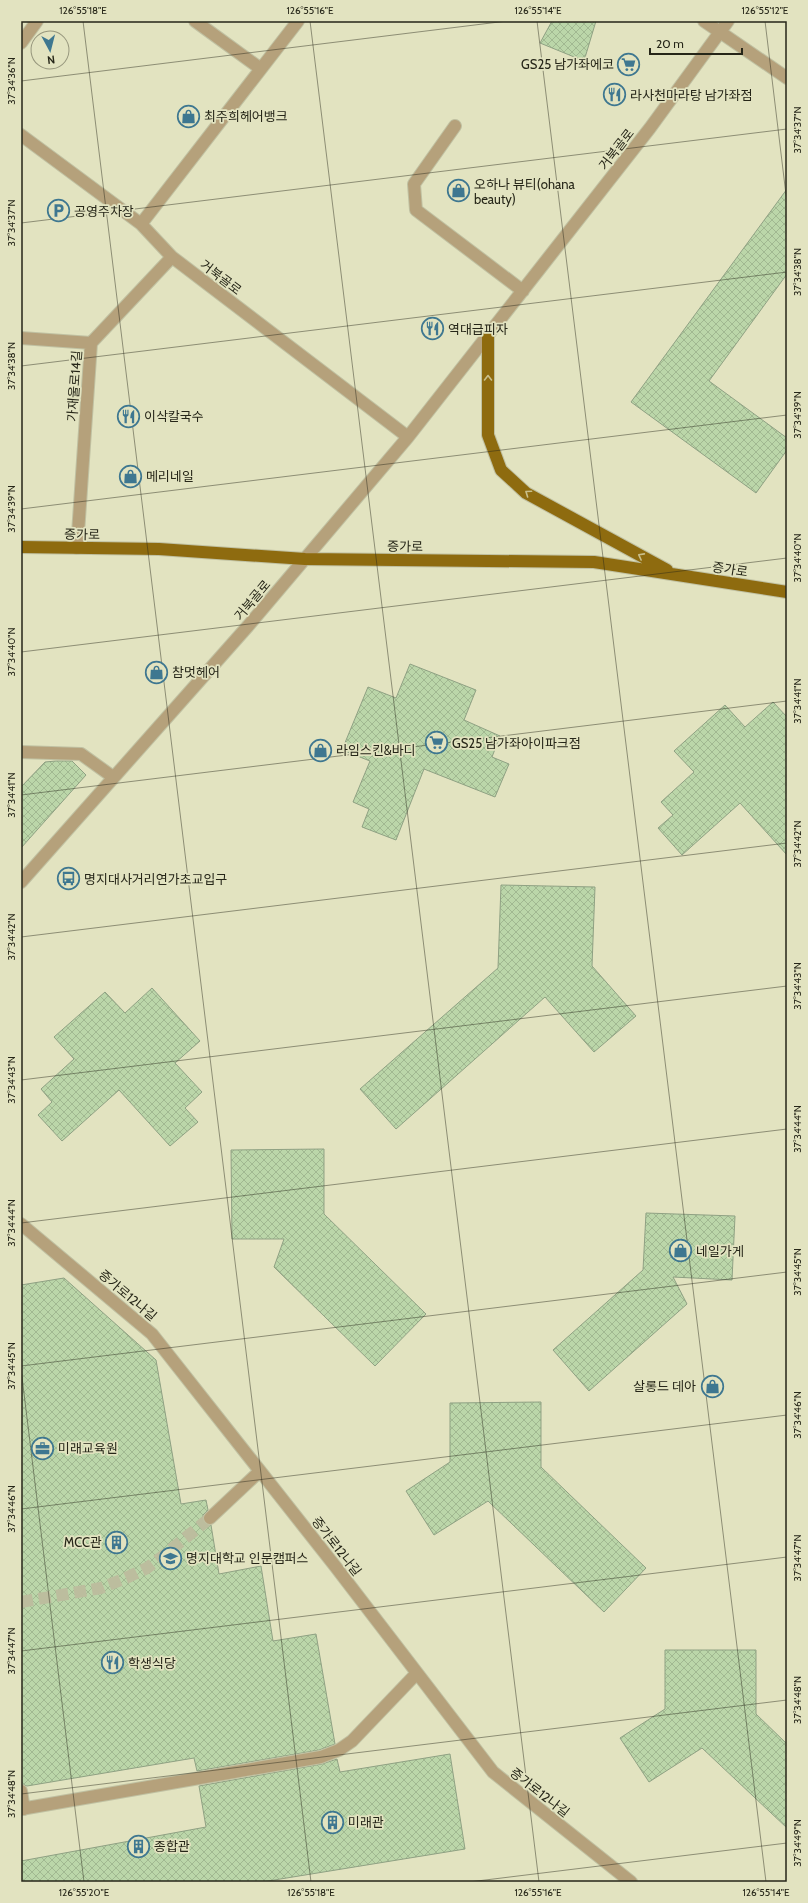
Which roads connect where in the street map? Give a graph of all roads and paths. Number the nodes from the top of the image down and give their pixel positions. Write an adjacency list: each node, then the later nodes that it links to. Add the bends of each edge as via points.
1 (37, 21): 7 (street)
2 (195, 21): 8 (street)
3 (298, 21): 8 (street)
4 (704, 21): 6 (street)
5 (728, 21): 6 (street, 거북골로)
6 (720, 32): 9 (street); 14 (street, 거북골로, via 650,128)
7 (21, 43)
8 (261, 69): 12 (street)
9 (787, 78)
10 (455, 126): 14 (street, via 414,184 416,210)
11 (21, 135): 12 (street, 거북골로)
12 (141, 224): 13 (street, 거북골로)
13 (172, 257): 17 (street, 가재울로14길); 18 (street, 거북골로)
14 (522, 291): 15 (street, 거북골로)
15 (488, 336): 18 (street, 거북골로); 22 (main road, one-way to 15, via 526,493 501,470 488,435)
16 (21, 338): 17 (street)
17 (91, 343): 20 (street, 가재울로14길)
18 (408, 437): 21 (street, 거북골로)
19 (21, 547): 20 (main road, 증가로)
20 (77, 548): 21 (main road, 증가로, via 158,549)
21 (305, 559): 22 (main road, 증가로, via 594,562); 25 (street, 거북골로)
22 (676, 575): 23 (main road, 증가로)
23 (787, 592)
24 (21, 752): 25 (street, via 81,754)
25 (113, 777): 26 (street, 거북골로)
26 (21, 882)
27 (21, 1224): 28 (street, 증가로12나길, via 152,1334)
28 (260, 1471): 29 (street); 30 (street, 증가로12나길)
29 (210, 1518)
30 (417, 1673): 32 (street, via 352,1741 339,1750 321,1757); 33 (street, 증가로12나길, via 493,1772)
31 (21, 1791): 32 (street)
32 (22, 1809)
33 (632, 1882)

